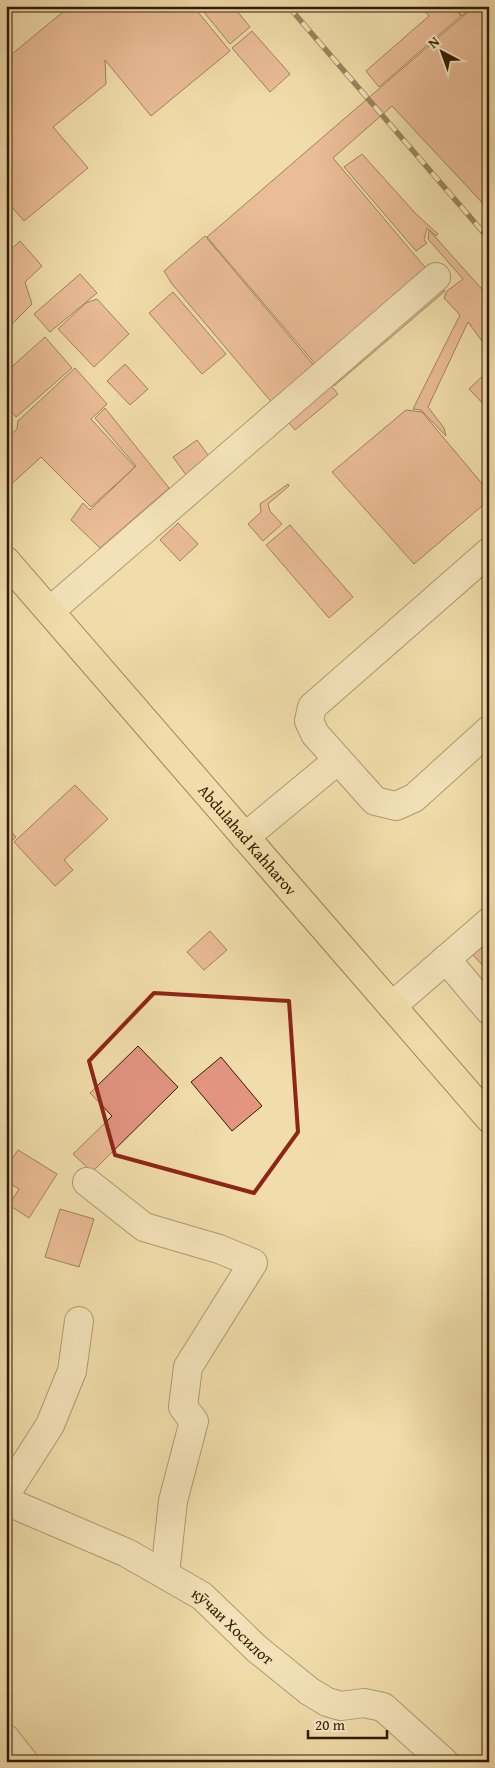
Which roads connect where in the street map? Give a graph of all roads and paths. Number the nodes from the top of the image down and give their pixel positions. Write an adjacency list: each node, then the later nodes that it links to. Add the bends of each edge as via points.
1 (436, 277): 4 (street)
2 (489, 552): 6 (street, via 312,707 309,721)
3 (6, 561): 4 (main road, Abdulahad Kahharov)
4 (50, 611): 7 (main road, Abdulahad Kahharov)
5 (489, 730): 6 (street, via 414,798 396,806 375,801)
6 (338, 760): 7 (street)
7 (245, 837): 10 (main road, Abdulahad Kahharov)
8 (489, 922): 9 (street)
9 (446, 959): 10 (street); 11 (street)
10 (392, 1006): 12 (main road, Abdulahad Kahharov)
11 (489, 1010)
12 (489, 1118)
13 (87, 1182): 17 (street, via 144,1227 253,1262 188,1367 183,1407 194,1421 173,1502)
14 (79, 1322): 15 (street, via 72,1371 50,1425)
15 (6, 1494)
16 (6, 1501): 17 (street, кӯчаи Хосилот, via 127,1553)
17 (164, 1574): 20 (street, кӯчаи Хосилот, via 202,1596 257,1649 309,1692 341,1706 364,1703 383,1707)
18 (6, 1740): 19 (street)
19 (24, 1762)
20 (444, 1762)

